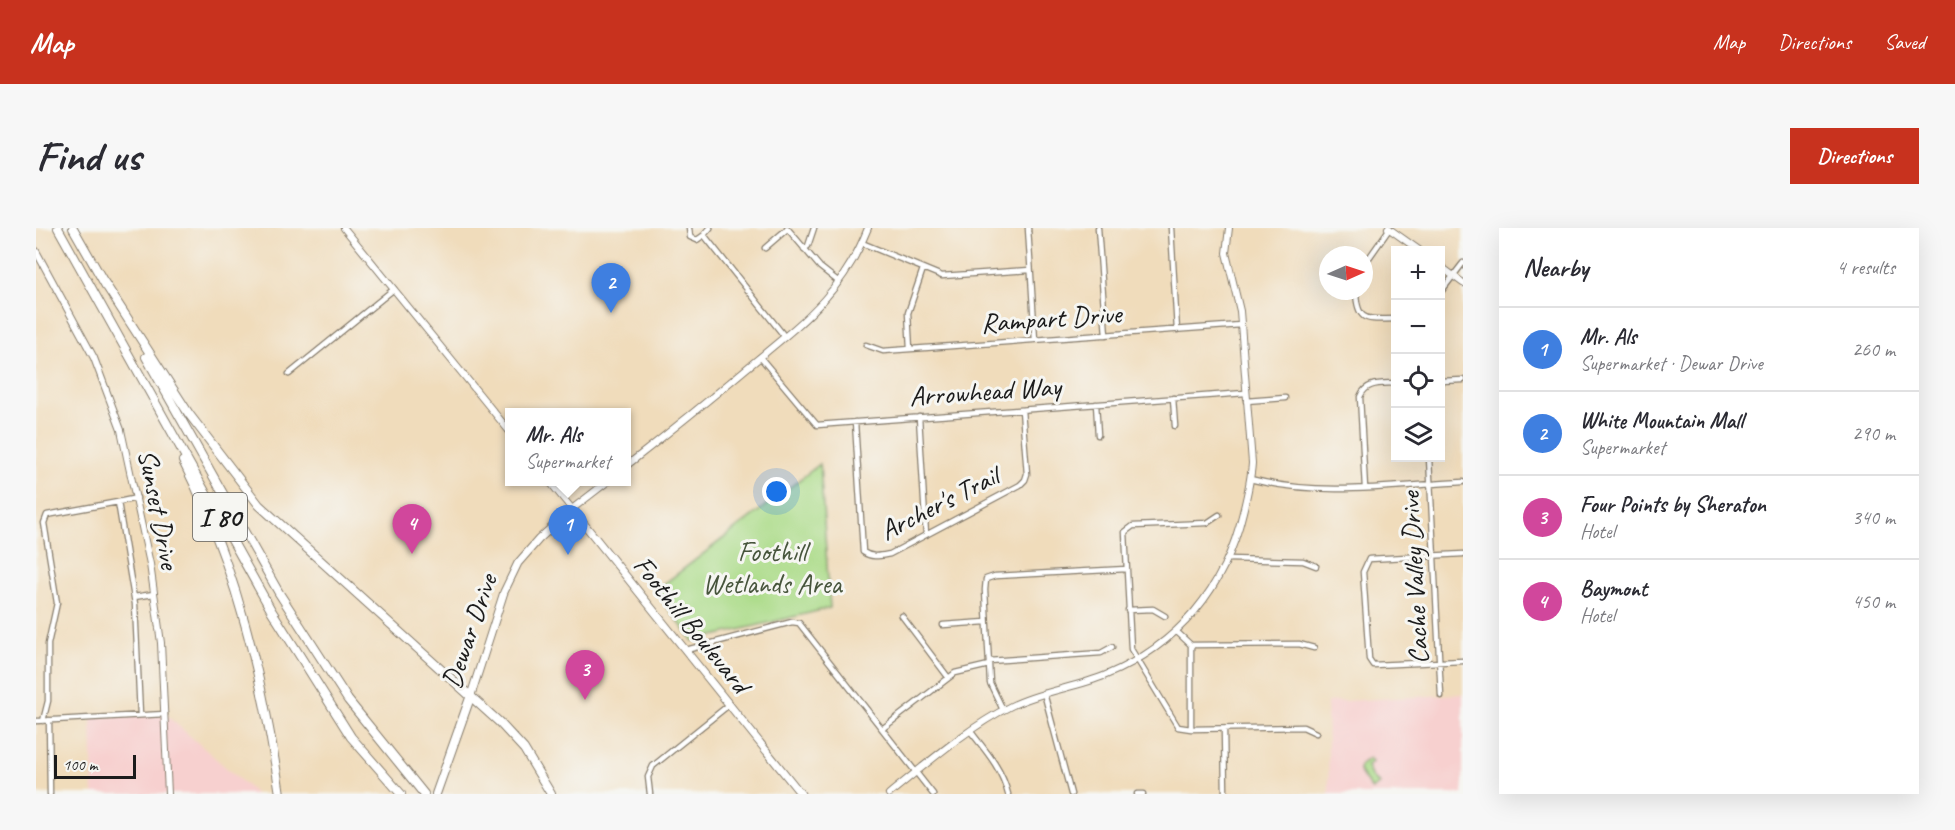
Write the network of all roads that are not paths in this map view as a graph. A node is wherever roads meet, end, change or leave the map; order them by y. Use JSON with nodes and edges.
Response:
{"nodes":[{"id":1,"x":57,"y":228,"type":"edge"},
{"id":2,"x":73,"y":228,"type":"edge"},
{"id":3,"x":344,"y":228,"type":"edge"},
{"id":4,"x":689,"y":228,"type":"edge"},
{"id":5,"x":710,"y":228,"type":"edge"},
{"id":6,"x":787,"y":228,"type":"edge"},
{"id":7,"x":814,"y":228,"type":"edge"},
{"id":8,"x":868,"y":228,"type":"edge"},
{"id":9,"x":1028,"y":228,"type":"edge"},
{"id":10,"x":1098,"y":228,"type":"edge"},
{"id":11,"x":1171,"y":228,"type":"edge"},
{"id":12,"x":1229,"y":228,"type":"edge"},
{"id":13,"x":1389,"y":228,"type":"edge"},
{"id":14,"x":704,"y":235,"type":"junction"},
{"id":15,"x":862,"y":243,"type":"junction"},
{"id":16,"x":1414,"y":246,"type":"edge"},
{"id":17,"x":765,"y":248,"type":"dead end"},
{"id":18,"x":804,"y":249,"type":"junction"},
{"id":19,"x":36,"y":251,"type":"edge"},
{"id":20,"x":1373,"y":252,"type":"edge"},
{"id":21,"x":1463,"y":263,"type":"edge"},
{"id":22,"x":923,"y":269,"type":"junction"},
{"id":23,"x":1030,"y":270,"type":"junction"},
{"id":24,"x":1445,"y":270,"type":"edge"},
{"id":25,"x":1454,"y":276,"type":"junction"},
{"id":26,"x":104,"y":282,"type":"junction"},
{"id":27,"x":839,"y":282,"type":"junction"},
{"id":28,"x":1463,"y":283,"type":"edge"},
{"id":29,"x":1445,"y":287,"type":"edge"},
{"id":30,"x":394,"y":289,"type":"junction"},
{"id":31,"x":1357,"y":300,"type":"edge"},
{"id":32,"x":1391,"y":319,"type":"edge"},
{"id":33,"x":1241,"y":325,"type":"junction"},
{"id":34,"x":1177,"y":330,"type":"junction"},
{"id":35,"x":1106,"y":335,"type":"junction"},
{"id":36,"x":118,"y":336,"type":"junction"},
{"id":37,"x":785,"y":337,"type":"junction"},
{"id":38,"x":1035,"y":340,"type":"junction"},
{"id":39,"x":866,"y":345,"type":"dead end"},
{"id":40,"x":910,"y":349,"type":"junction"},
{"id":41,"x":760,"y":357,"type":"junction"},
{"id":42,"x":289,"y":374,"type":"dead end"},
{"id":43,"x":1463,"y":380,"type":"edge"},
{"id":44,"x":1445,"y":381,"type":"edge"},
{"id":45,"x":1391,"y":384,"type":"edge"},
{"id":46,"x":1245,"y":393,"type":"junction"},
{"id":47,"x":1284,"y":398,"type":"dead end"},
{"id":48,"x":1173,"y":399,"type":"junction"},
{"id":49,"x":1246,"y":401,"type":"junction"},
{"id":50,"x":1096,"y":404,"type":"junction"},
{"id":51,"x":1022,"y":410,"type":"junction"},
{"id":52,"x":919,"y":417,"type":"junction"},
{"id":53,"x":855,"y":422,"type":"junction"},
{"id":54,"x":505,"y":426,"type":"edge"},
{"id":55,"x":1175,"y":426,"type":"dead end"},
{"id":56,"x":1098,"y":435,"type":"dead end"},
{"id":57,"x":1429,"y":462,"type":"edge"},
{"id":58,"x":631,"y":463,"type":"edge"},
{"id":59,"x":1250,"y":480,"type":"junction"},
{"id":60,"x":1463,"y":482,"type":"edge"},
{"id":61,"x":1430,"y":484,"type":"junction"},
{"id":62,"x":553,"y":486,"type":"edge"},
{"id":63,"x":602,"y":486,"type":"edge"},
{"id":64,"x":1365,"y":488,"type":"junction"},
{"id":65,"x":137,"y":498,"type":"junction"},
{"id":66,"x":118,"y":501,"type":"junction"},
{"id":67,"x":572,"y":509,"type":"junction"},
{"id":68,"x":1219,"y":515,"type":"dead end"},
{"id":69,"x":926,"y":535,"type":"junction"},
{"id":70,"x":1463,"y":554,"type":"edge"},
{"id":71,"x":1433,"y":555,"type":"junction"},
{"id":72,"x":1228,"y":559,"type":"junction"},
{"id":73,"x":1316,"y":566,"type":"dead end"},
{"id":74,"x":1126,"y":569,"type":"junction"},
{"id":75,"x":154,"y":594,"type":"junction"},
{"id":76,"x":134,"y":597,"type":"junction"},
{"id":77,"x":1128,"y":610,"type":"junction"},
{"id":78,"x":902,"y":616,"type":"dead end"},
{"id":79,"x":1164,"y":616,"type":"dead end"},
{"id":80,"x":986,"y":622,"type":"junction"},
{"id":81,"x":943,"y":625,"type":"dead end"},
{"id":82,"x":1176,"y":631,"type":"junction"},
{"id":83,"x":1191,"y":645,"type":"junction"},
{"id":84,"x":1112,"y":647,"type":"dead end"},
{"id":85,"x":1314,"y":648,"type":"dead end"},
{"id":86,"x":686,"y":650,"type":"junction"},
{"id":87,"x":1137,"y":660,"type":"junction"},
{"id":88,"x":1463,"y":661,"type":"edge"},
{"id":89,"x":1440,"y":662,"type":"junction"},
{"id":90,"x":989,"y":663,"type":"junction"},
{"id":91,"x":948,"y":677,"type":"junction"},
{"id":92,"x":1044,"y":693,"type":"junction"},
{"id":93,"x":471,"y":695,"type":"junction"},
{"id":94,"x":1441,"y":696,"type":"dead end"},
{"id":95,"x":730,"y":704,"type":"junction"},
{"id":96,"x":1003,"y":710,"type":"junction"},
{"id":97,"x":165,"y":714,"type":"junction"},
{"id":98,"x":140,"y":715,"type":"junction"},
{"id":99,"x":46,"y":720,"type":"junction"},
{"id":100,"x":36,"y":721,"type":"edge"},
{"id":101,"x":882,"y":729,"type":"junction"},
{"id":102,"x":1191,"y":729,"type":"junction"},
{"id":103,"x":1224,"y":729,"type":"junction"},
{"id":104,"x":971,"y":732,"type":"junction"},
{"id":105,"x":1316,"y":733,"type":"dead end"},
{"id":106,"x":916,"y":772,"type":"junction"},
{"id":107,"x":51,"y":794,"type":"edge"},
{"id":108,"x":168,"y":794,"type":"edge"},
{"id":109,"x":280,"y":794,"type":"edge"},
{"id":110,"x":401,"y":794,"type":"edge"},
{"id":111,"x":424,"y":794,"type":"edge"},
{"id":112,"x":436,"y":794,"type":"edge"},
{"id":113,"x":551,"y":794,"type":"edge"},
{"id":114,"x":650,"y":794,"type":"edge"},
{"id":115,"x":801,"y":794,"type":"edge"},
{"id":116,"x":889,"y":794,"type":"edge"},
{"id":117,"x":933,"y":794,"type":"edge"},
{"id":118,"x":1008,"y":794,"type":"edge"},
{"id":119,"x":1071,"y":794,"type":"edge"},
{"id":120,"x":1137,"y":794,"type":"edge"},
{"id":121,"x":1143,"y":794,"type":"edge"},
{"id":122,"x":1225,"y":794,"type":"edge"}],
"edges":[{"from":1,"to":36,"type":"highway","number":"I 80"},
{"from":2,"to":26,"type":"highway","number":"I 80"},
{"from":3,"to":30,"type":"street"},
{"from":4,"to":14,"type":"street"},
{"from":5,"to":14,"type":"street"},
{"from":6,"to":17,"type":"street"},
{"from":6,"to":18,"type":"street"},
{"from":7,"to":18,"type":"street"},
{"from":8,"to":15,"type":"street"},
{"from":9,"to":23,"type":"street"},
{"from":10,"to":35,"type":"street"},
{"from":11,"to":34,"type":"street"},
{"from":12,"to":33,"type":"street"},
{"from":13,"to":16,"type":"street"},
{"from":13,"to":20,"type":"street"},
{"from":14,"to":37,"type":"street"},
{"from":15,"to":22,"type":"street"},
{"from":15,"to":27,"type":"street"},
{"from":18,"to":27,"type":"street"},
{"from":19,"to":65,"type":"street","name":"Sunset Drive"},
{"from":21,"to":25,"type":"street"},
{"from":22,"to":23,"type":"street"},
{"from":22,"to":40,"type":"street"},
{"from":23,"to":38,"type":"street"},
{"from":24,"to":25,"type":"street"},
{"from":25,"to":28,"type":"street"},
{"from":25,"to":29,"type":"street"},
{"from":26,"to":93,"type":"highway"},
{"from":26,"to":111,"type":"highway","number":"I 80"},
{"from":27,"to":37,"type":"street"},
{"from":30,"to":42,"type":"street"},
{"from":30,"to":54,"type":"street"},
{"from":31,"to":32,"type":"street"},
{"from":33,"to":34,"type":"street","name":"Rampart Drive"},
{"from":33,"to":46,"type":"street"},
{"from":34,"to":35,"type":"street","name":"Rampart Drive"},
{"from":35,"to":38,"type":"street","name":"Rampart Drive"},
{"from":36,"to":109,"type":"highway"},
{"from":36,"to":110,"type":"highway","number":"I 80"},
{"from":37,"to":41,"type":"street"},
{"from":38,"to":40,"type":"street","name":"Rampart Drive"},
{"from":39,"to":40,"type":"street","name":"Rampart Drive"},
{"from":41,"to":53,"type":"street","name":"Arrowhead Way"},
{"from":41,"to":58,"type":"street"},
{"from":43,"to":44,"type":"street"},
{"from":45,"to":64,"type":"street"},
{"from":46,"to":48,"type":"street","name":"Arrowhead Way"},
{"from":46,"to":49,"type":"street"},
{"from":47,"to":49,"type":"street"},
{"from":48,"to":50,"type":"street","name":"Arrowhead Way"},
{"from":48,"to":55,"type":"street"},
{"from":49,"to":59,"type":"street"},
{"from":50,"to":51,"type":"street","name":"Arrowhead Way"},
{"from":50,"to":56,"type":"street"},
{"from":51,"to":52,"type":"street","name":"Arrowhead Way"},
{"from":51,"to":69,"type":"street","name":"Archer's Trail"},
{"from":52,"to":53,"type":"street","name":"Arrowhead Way"},
{"from":52,"to":69,"type":"street"},
{"from":53,"to":69,"type":"street","name":"Archer's Trail"},
{"from":57,"to":61,"type":"street","name":"Cache Valley Drive"},
{"from":59,"to":64,"type":"street"},
{"from":59,"to":72,"type":"street"},
{"from":60,"to":61,"type":"street"},
{"from":61,"to":64,"type":"street"},
{"from":61,"to":71,"type":"street","name":"Cache Valley Drive"},
{"from":62,"to":67,"type":"street","name":"Foothill Boulevard"},
{"from":63,"to":67,"type":"street","name":"Dewar Drive"},
{"from":65,"to":66,"type":"street"},
{"from":65,"to":75,"type":"street","name":"Sunset Drive"},
{"from":66,"to":76,"type":"street"},
{"from":66,"to":99,"type":"street"},
{"from":67,"to":86,"type":"main road","name":"Foothill Boulevard"},
{"from":67,"to":93,"type":"main road","name":"Dewar Drive"},
{"from":68,"to":74,"type":"street"},
{"from":70,"to":71,"type":"street"},
{"from":71,"to":89,"type":"street","name":"Cache Valley Drive"},
{"from":71,"to":89,"type":"street"},
{"from":72,"to":73,"type":"street"},
{"from":72,"to":82,"type":"street"},
{"from":74,"to":77,"type":"street"},
{"from":74,"to":80,"type":"street"},
{"from":75,"to":76,"type":"street"},
{"from":75,"to":97,"type":"street","name":"Sunset Drive"},
{"from":76,"to":98,"type":"street"},
{"from":77,"to":79,"type":"street"},
{"from":77,"to":87,"type":"street"},
{"from":78,"to":91,"type":"street"},
{"from":80,"to":81,"type":"street"},
{"from":80,"to":90,"type":"street"},
{"from":82,"to":83,"type":"street"},
{"from":82,"to":87,"type":"street"},
{"from":83,"to":85,"type":"street"},
{"from":83,"to":102,"type":"street"},
{"from":84,"to":90,"type":"street"},
{"from":86,"to":95,"type":"main road","name":"Foothill Boulevard"},
{"from":86,"to":101,"type":"street"},
{"from":87,"to":92,"type":"street"},
{"from":87,"to":102,"type":"street"},
{"from":88,"to":89,"type":"street"},
{"from":89,"to":94,"type":"street","name":"Cache Valley Drive"},
{"from":90,"to":91,"type":"street"},
{"from":90,"to":96,"type":"street"},
{"from":91,"to":101,"type":"street"},
{"from":92,"to":96,"type":"street"},
{"from":92,"to":119,"type":"street"},
{"from":93,"to":112,"type":"main road","name":"Dewar Drive"},
{"from":93,"to":113,"type":"highway"},
{"from":95,"to":114,"type":"street"},
{"from":95,"to":115,"type":"main road","name":"Foothill Boulevard"},
{"from":96,"to":104,"type":"street"},
{"from":97,"to":98,"type":"street"},
{"from":97,"to":108,"type":"street","name":"Sunset Drive"},
{"from":98,"to":99,"type":"street"},
{"from":99,"to":100,"type":"street"},
{"from":99,"to":107,"type":"street"},
{"from":101,"to":106,"type":"street"},
{"from":102,"to":103,"type":"street"},
{"from":103,"to":105,"type":"street"},
{"from":103,"to":122,"type":"street"},
{"from":104,"to":106,"type":"street"},
{"from":104,"to":118,"type":"street"},
{"from":106,"to":116,"type":"street"},
{"from":106,"to":117,"type":"street"},
{"from":120,"to":121,"type":"street"}]}
